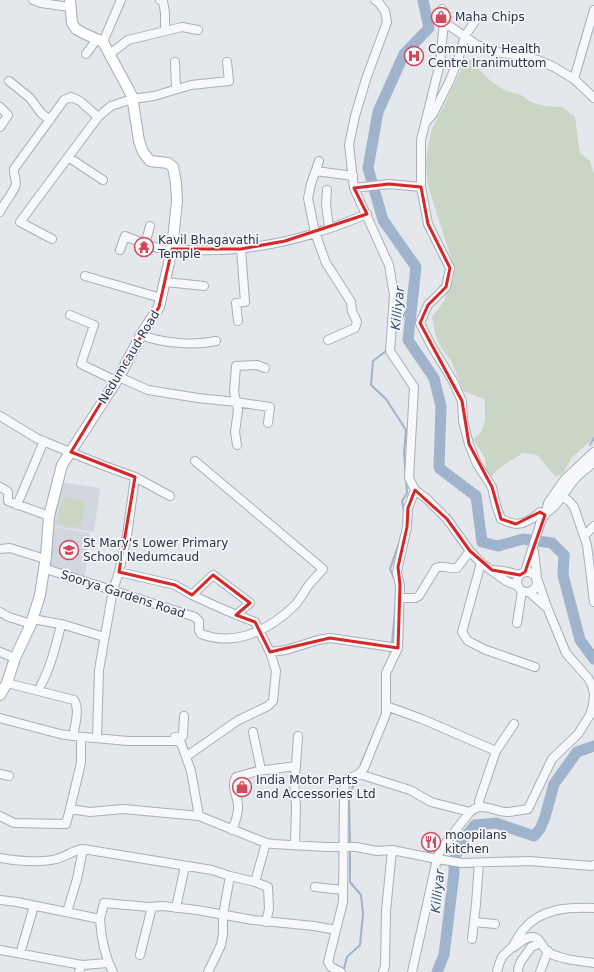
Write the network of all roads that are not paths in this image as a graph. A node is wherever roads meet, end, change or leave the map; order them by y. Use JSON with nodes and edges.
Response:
{"nodes":[{"id":1,"x":33,"y":0,"type":"edge"},
{"id":2,"x":121,"y":0,"type":"edge"},
{"id":3,"x":160,"y":0,"type":"edge"},
{"id":4,"x":375,"y":0,"type":"edge"},
{"id":5,"x":70,"y":3,"type":"edge"},
{"id":6,"x":442,"y":9,"type":"dead end"},
{"id":7,"x":594,"y":10,"type":"edge"},
{"id":8,"x":477,"y":18,"type":"dead end"},
{"id":9,"x":444,"y":22,"type":"junction"},
{"id":10,"x":198,"y":30,"type":"dead end"},
{"id":11,"x":165,"y":31,"type":"junction"},
{"id":12,"x":465,"y":36,"type":"junction"},
{"id":13,"x":100,"y":41,"type":"junction"},
{"id":14,"x":86,"y":54,"type":"dead end"},
{"id":15,"x":110,"y":54,"type":"junction"},
{"id":16,"x":175,"y":62,"type":"dead end"},
{"id":17,"x":227,"y":62,"type":"dead end"},
{"id":18,"x":574,"y":79,"type":"junction"},
{"id":19,"x":9,"y":81,"type":"dead end"},
{"id":20,"x":176,"y":89,"type":"junction"},
{"id":21,"x":594,"y":98,"type":"edge"},
{"id":22,"x":132,"y":99,"type":"junction"},
{"id":23,"x":0,"y":107,"type":"edge"},
{"id":24,"x":98,"y":117,"type":"junction"},
{"id":25,"x":50,"y":120,"type":"junction"},
{"id":26,"x":425,"y":124,"type":"junction"},
{"id":27,"x":0,"y":127,"type":"edge"},
{"id":28,"x":68,"y":157,"type":"junction"},
{"id":29,"x":319,"y":161,"type":"dead end"},
{"id":30,"x":316,"y":170,"type":"junction"},
{"id":31,"x":353,"y":176,"type":"junction"},
{"id":32,"x":103,"y":180,"type":"dead end"},
{"id":33,"x":421,"y":187,"type":"junction"},
{"id":34,"x":354,"y":188,"type":"junction"},
{"id":35,"x":327,"y":190,"type":"dead end"},
{"id":36,"x":0,"y":212,"type":"edge"},
{"id":37,"x":367,"y":214,"type":"junction"},
{"id":38,"x":150,"y":226,"type":"dead end"},
{"id":39,"x":329,"y":228,"type":"junction"},
{"id":40,"x":315,"y":233,"type":"junction"},
{"id":41,"x":52,"y":239,"type":"dead end"},
{"id":42,"x":144,"y":244,"type":"junction"},
{"id":43,"x":241,"y":249,"type":"junction"},
{"id":44,"x":120,"y":250,"type":"dead end"},
{"id":45,"x":171,"y":250,"type":"junction"},
{"id":46,"x":85,"y":276,"type":"dead end"},
{"id":47,"x":166,"y":282,"type":"junction"},
{"id":48,"x":204,"y":286,"type":"dead end"},
{"id":49,"x":161,"y":298,"type":"junction"},
{"id":50,"x":70,"y":315,"type":"dead end"},
{"id":51,"x":238,"y":321,"type":"dead end"},
{"id":52,"x":141,"y":335,"type":"junction"},
{"id":53,"x":328,"y":340,"type":"dead end"},
{"id":54,"x":216,"y":341,"type":"dead end"},
{"id":55,"x":264,"y":368,"type":"dead end"},
{"id":56,"x":117,"y":379,"type":"junction"},
{"id":57,"x":236,"y":402,"type":"junction"},
{"id":58,"x":0,"y":416,"type":"edge"},
{"id":59,"x":268,"y":423,"type":"dead end"},
{"id":60,"x":44,"y":441,"type":"junction"},
{"id":61,"x":237,"y":445,"type":"dead end"},
{"id":62,"x":71,"y":452,"type":"junction"},
{"id":63,"x":594,"y":452,"type":"edge"},
{"id":64,"x":195,"y":460,"type":"dead end"},
{"id":65,"x":594,"y":462,"type":"edge"},
{"id":66,"x":135,"y":477,"type":"junction"},
{"id":67,"x":0,"y":487,"type":"edge"},
{"id":68,"x":415,"y":490,"type":"junction"},
{"id":69,"x":170,"y":496,"type":"dead end"},
{"id":70,"x":562,"y":496,"type":"junction"},
{"id":71,"x":18,"y":505,"type":"junction"},
{"id":72,"x":49,"y":516,"type":"junction"},
{"id":73,"x":544,"y":516,"type":"junction"},
{"id":74,"x":594,"y":526,"type":"edge"},
{"id":75,"x":584,"y":536,"type":"junction"},
{"id":76,"x":534,"y":546,"type":"junction"},
{"id":77,"x":0,"y":549,"type":"edge"},
{"id":78,"x":470,"y":551,"type":"junction"},
{"id":79,"x":481,"y":562,"type":"junction"},
{"id":80,"x":44,"y":563,"type":"junction"},
{"id":81,"x":492,"y":570,"type":"junction"},
{"id":82,"x":119,"y":572,"type":"junction"},
{"id":83,"x":523,"y":573,"type":"junction"},
{"id":84,"x":537,"y":580,"type":"junction"},
{"id":85,"x":113,"y":590,"type":"junction"},
{"id":86,"x":523,"y":590,"type":"junction"},
{"id":87,"x":192,"y":595,"type":"junction"},
{"id":88,"x":400,"y":598,"type":"junction"},
{"id":89,"x":594,"y":602,"type":"edge"},
{"id":90,"x":546,"y":608,"type":"junction"},
{"id":91,"x":0,"y":612,"type":"edge"},
{"id":92,"x":236,"y":615,"type":"junction"},
{"id":93,"x":32,"y":622,"type":"junction"},
{"id":94,"x":517,"y":624,"type":"dead end"},
{"id":95,"x":61,"y":625,"type":"junction"},
{"id":96,"x":260,"y":630,"type":"junction"},
{"id":97,"x":104,"y":637,"type":"junction"},
{"id":98,"x":398,"y":648,"type":"junction"},
{"id":99,"x":0,"y":652,"type":"edge"},
{"id":100,"x":270,"y":652,"type":"junction"},
{"id":101,"x":15,"y":658,"type":"junction"},
{"id":102,"x":535,"y":667,"type":"dead end"},
{"id":103,"x":7,"y":683,"type":"junction"},
{"id":104,"x":41,"y":685,"type":"dead end"},
{"id":105,"x":0,"y":695,"type":"edge"},
{"id":106,"x":386,"y":706,"type":"junction"},
{"id":107,"x":184,"y":716,"type":"dead end"},
{"id":108,"x":0,"y":718,"type":"edge"},
{"id":109,"x":514,"y":724,"type":"dead end"},
{"id":110,"x":254,"y":732,"type":"dead end"},
{"id":111,"x":77,"y":736,"type":"junction"},
{"id":112,"x":298,"y":736,"type":"dead end"},
{"id":113,"x":97,"y":738,"type":"junction"},
{"id":114,"x":176,"y":741,"type":"junction"},
{"id":115,"x":496,"y":751,"type":"junction"},
{"id":116,"x":186,"y":756,"type":"junction"},
{"id":117,"x":296,"y":766,"type":"junction"},
{"id":118,"x":261,"y":770,"type":"junction"},
{"id":119,"x":0,"y":774,"type":"edge"},
{"id":120,"x":359,"y":774,"type":"junction"},
{"id":121,"x":9,"y":776,"type":"dead end"},
{"id":122,"x":480,"y":806,"type":"junction"},
{"id":123,"x":70,"y":809,"type":"junction"},
{"id":124,"x":470,"y":812,"type":"junction"},
{"id":125,"x":0,"y":816,"type":"edge"},
{"id":126,"x":199,"y":816,"type":"junction"},
{"id":127,"x":232,"y":830,"type":"junction"},
{"id":128,"x":266,"y":843,"type":"junction"},
{"id":129,"x":294,"y":845,"type":"junction"},
{"id":130,"x":342,"y":847,"type":"junction"},
{"id":131,"x":83,"y":850,"type":"junction"},
{"id":132,"x":392,"y":850,"type":"junction"},
{"id":133,"x":0,"y":858,"type":"edge"},
{"id":134,"x":437,"y":859,"type":"junction"},
{"id":135,"x":479,"y":863,"type":"junction"},
{"id":136,"x":594,"y":865,"type":"edge"},
{"id":137,"x":185,"y":866,"type":"junction"},
{"id":138,"x":230,"y":876,"type":"junction"},
{"id":139,"x":255,"y":882,"type":"junction"},
{"id":140,"x":315,"y":887,"type":"dead end"},
{"id":141,"x":343,"y":890,"type":"junction"},
{"id":142,"x":0,"y":900,"type":"edge"},
{"id":143,"x":34,"y":906,"type":"junction"},
{"id":144,"x":152,"y":907,"type":"junction"},
{"id":145,"x":176,"y":908,"type":"junction"},
{"id":146,"x":594,"y":908,"type":"edge"},
{"id":147,"x":67,"y":912,"type":"junction"},
{"id":148,"x":223,"y":915,"type":"junction"},
{"id":149,"x":100,"y":919,"type":"junction"},
{"id":150,"x":266,"y":922,"type":"junction"},
{"id":151,"x":474,"y":922,"type":"junction"},
{"id":152,"x":494,"y":924,"type":"dead end"},
{"id":153,"x":336,"y":930,"type":"junction"},
{"id":154,"x":472,"y":939,"type":"dead end"},
{"id":155,"x":541,"y":943,"type":"junction"},
{"id":156,"x":22,"y":947,"type":"dead end"},
{"id":157,"x":512,"y":948,"type":"junction"},
{"id":158,"x":0,"y":950,"type":"edge"},
{"id":159,"x":548,"y":951,"type":"junction"},
{"id":160,"x":140,"y":955,"type":"dead end"},
{"id":161,"x":108,"y":963,"type":"junction"},
{"id":162,"x":594,"y":963,"type":"edge"},
{"id":163,"x":80,"y":968,"type":"edge"},
{"id":164,"x":113,"y":972,"type":"edge"},
{"id":165,"x":208,"y":972,"type":"edge"},
{"id":166,"x":341,"y":972,"type":"edge"},
{"id":167,"x":383,"y":972,"type":"edge"},
{"id":168,"x":412,"y":972,"type":"edge"},
{"id":169,"x":497,"y":972,"type":"edge"},
{"id":170,"x":518,"y":972,"type":"edge"},
{"id":171,"x":540,"y":972,"type":"edge"}],
"edges":[{"from":1,"to":5,"type":"street"},
{"from":2,"to":13,"type":"street"},
{"from":3,"to":11,"type":"street"},
{"from":4,"to":31,"type":"street"},
{"from":5,"to":13,"type":"main road"},
{"from":6,"to":9,"type":"street"},
{"from":7,"to":18,"type":"street"},
{"from":8,"to":12,"type":"street"},
{"from":9,"to":12,"type":"street"},
{"from":9,"to":26,"type":"street"},
{"from":10,"to":11,"type":"street"},
{"from":11,"to":15,"type":"street"},
{"from":12,"to":18,"type":"street"},
{"from":12,"to":26,"type":"street"},
{"from":13,"to":14,"type":"street"},
{"from":13,"to":15,"type":"main road","name":"Nedumcaud Road"},
{"from":15,"to":22,"type":"main road","name":"Nedumcaud Road"},
{"from":16,"to":20,"type":"street"},
{"from":17,"to":20,"type":"street"},
{"from":18,"to":21,"type":"street"},
{"from":19,"to":25,"type":"street"},
{"from":20,"to":22,"type":"street"},
{"from":22,"to":24,"type":"street"},
{"from":22,"to":45,"type":"main road","name":"Nedumcaud Road"},
{"from":23,"to":27,"type":"street"},
{"from":24,"to":25,"type":"street"},
{"from":24,"to":28,"type":"street"},
{"from":25,"to":36,"type":"street"},
{"from":26,"to":33,"type":"street"},
{"from":28,"to":32,"type":"street"},
{"from":28,"to":41,"type":"street"},
{"from":29,"to":30,"type":"street"},
{"from":30,"to":31,"type":"street"},
{"from":30,"to":40,"type":"street"},
{"from":31,"to":34,"type":"street"},
{"from":33,"to":34,"type":"street"},
{"from":33,"to":73,"type":"street"},
{"from":34,"to":37,"type":"street"},
{"from":35,"to":39,"type":"street"},
{"from":37,"to":39,"type":"street"},
{"from":37,"to":68,"type":"street"},
{"from":38,"to":42,"type":"street"},
{"from":39,"to":40,"type":"street"},
{"from":40,"to":43,"type":"street"},
{"from":40,"to":53,"type":"street"},
{"from":42,"to":44,"type":"street"},
{"from":42,"to":45,"type":"street"},
{"from":43,"to":45,"type":"street"},
{"from":43,"to":51,"type":"street"},
{"from":45,"to":47,"type":"main road","name":"Nedumcaud Road"},
{"from":46,"to":49,"type":"street"},
{"from":47,"to":48,"type":"street"},
{"from":47,"to":49,"type":"main road","name":"Nedumcaud Road"},
{"from":49,"to":52,"type":"main road","name":"Nedumcaud Road"},
{"from":50,"to":56,"type":"street"},
{"from":52,"to":54,"type":"street"},
{"from":52,"to":56,"type":"main road","name":"Nedumcaud Road"},
{"from":55,"to":57,"type":"street"},
{"from":56,"to":57,"type":"street"},
{"from":56,"to":62,"type":"main road","name":"Nedumcaud Road"},
{"from":57,"to":59,"type":"street"},
{"from":57,"to":61,"type":"street"},
{"from":58,"to":60,"type":"street"},
{"from":60,"to":62,"type":"street"},
{"from":60,"to":71,"type":"street"},
{"from":62,"to":66,"type":"street"},
{"from":62,"to":72,"type":"main road","name":"Nedumcaud Road"},
{"from":63,"to":73,"type":"street"},
{"from":64,"to":96,"type":"street"},
{"from":65,"to":70,"type":"street"},
{"from":66,"to":69,"type":"street"},
{"from":66,"to":82,"type":"street"},
{"from":67,"to":71,"type":"street"},
{"from":68,"to":78,"type":"street"},
{"from":68,"to":88,"type":"street"},
{"from":70,"to":73,"type":"street"},
{"from":70,"to":75,"type":"street"},
{"from":71,"to":72,"type":"street"},
{"from":72,"to":80,"type":"main road","name":"Nedumcaud Road"},
{"from":73,"to":76,"type":"street"},
{"from":74,"to":75,"type":"street"},
{"from":75,"to":89,"type":"street"},
{"from":76,"to":83,"type":"street"},
{"from":76,"to":84,"type":"street"},
{"from":77,"to":80,"type":"street","name":"Soorya Gardens Road"},
{"from":78,"to":79,"type":"street"},
{"from":78,"to":88,"type":"street"},
{"from":79,"to":81,"type":"street"},
{"from":79,"to":102,"type":"street"},
{"from":80,"to":85,"type":"street","name":"Soorya Gardens Road"},
{"from":80,"to":93,"type":"main road","name":"Nedumcaud Road"},
{"from":81,"to":83,"type":"street"},
{"from":81,"to":86,"type":"street"},
{"from":82,"to":85,"type":"street"},
{"from":82,"to":87,"type":"street"},
{"from":83,"to":84,"type":"street"},
{"from":83,"to":86,"type":"street"},
{"from":84,"to":86,"type":"street"},
{"from":84,"to":90,"type":"street"},
{"from":85,"to":96,"type":"street","name":"Soorya Gardens Road"},
{"from":85,"to":97,"type":"street"},
{"from":86,"to":90,"type":"street"},
{"from":86,"to":94,"type":"street"},
{"from":87,"to":92,"type":"street"},
{"from":87,"to":92,"type":"street"},
{"from":88,"to":98,"type":"street"},
{"from":90,"to":122,"type":"street"},
{"from":91,"to":93,"type":"street"},
{"from":92,"to":96,"type":"street"},
{"from":93,"to":95,"type":"street"},
{"from":93,"to":101,"type":"main road","name":"Nedumcaud Road"},
{"from":95,"to":97,"type":"street"},
{"from":95,"to":104,"type":"street"},
{"from":96,"to":100,"type":"street"},
{"from":97,"to":113,"type":"street"},
{"from":98,"to":100,"type":"street"},
{"from":98,"to":106,"type":"street"},
{"from":99,"to":101,"type":"street"},
{"from":100,"to":116,"type":"street"},
{"from":101,"to":103,"type":"main road","name":"Nedumcaud Road"},
{"from":103,"to":105,"type":"main road","name":"Nedumcaud Road"},
{"from":103,"to":111,"type":"street"},
{"from":106,"to":115,"type":"street"},
{"from":106,"to":120,"type":"street"},
{"from":107,"to":114,"type":"street"},
{"from":108,"to":111,"type":"street"},
{"from":109,"to":115,"type":"street"},
{"from":110,"to":118,"type":"street"},
{"from":111,"to":113,"type":"street"},
{"from":111,"to":123,"type":"street"},
{"from":112,"to":117,"type":"street"},
{"from":113,"to":114,"type":"street"},
{"from":114,"to":116,"type":"street"},
{"from":115,"to":122,"type":"street"},
{"from":116,"to":126,"type":"street"},
{"from":117,"to":118,"type":"street"},
{"from":117,"to":129,"type":"street"},
{"from":118,"to":127,"type":"street"},
{"from":119,"to":121,"type":"street"},
{"from":120,"to":124,"type":"street"},
{"from":120,"to":130,"type":"street"},
{"from":122,"to":124,"type":"street"},
{"from":123,"to":125,"type":"street"},
{"from":123,"to":126,"type":"street"},
{"from":124,"to":134,"type":"street"},
{"from":126,"to":127,"type":"street"},
{"from":127,"to":128,"type":"street"},
{"from":128,"to":129,"type":"street"},
{"from":128,"to":139,"type":"street"},
{"from":129,"to":130,"type":"street"},
{"from":130,"to":132,"type":"street"},
{"from":130,"to":141,"type":"street"},
{"from":131,"to":133,"type":"street"},
{"from":131,"to":137,"type":"street"},
{"from":131,"to":147,"type":"street"},
{"from":132,"to":134,"type":"street"},
{"from":132,"to":167,"type":"street"},
{"from":134,"to":135,"type":"street"},
{"from":134,"to":168,"type":"street"},
{"from":135,"to":136,"type":"street"},
{"from":135,"to":151,"type":"street"},
{"from":137,"to":138,"type":"street"},
{"from":137,"to":145,"type":"street"},
{"from":138,"to":139,"type":"street"},
{"from":138,"to":148,"type":"street"},
{"from":139,"to":150,"type":"street"},
{"from":140,"to":141,"type":"street"},
{"from":141,"to":153,"type":"street"},
{"from":142,"to":143,"type":"street"},
{"from":143,"to":147,"type":"street"},
{"from":143,"to":156,"type":"street"},
{"from":144,"to":145,"type":"street"},
{"from":144,"to":149,"type":"street"},
{"from":144,"to":160,"type":"street"},
{"from":145,"to":148,"type":"street"},
{"from":146,"to":157,"type":"street"},
{"from":147,"to":149,"type":"street"},
{"from":148,"to":150,"type":"street"},
{"from":148,"to":165,"type":"street"},
{"from":149,"to":161,"type":"street"},
{"from":150,"to":153,"type":"street"},
{"from":151,"to":152,"type":"street"},
{"from":151,"to":154,"type":"street"},
{"from":153,"to":166,"type":"street"},
{"from":155,"to":157,"type":"street"},
{"from":155,"to":159,"type":"street"},
{"from":155,"to":170,"type":"street"},
{"from":157,"to":169,"type":"street"},
{"from":158,"to":163,"type":"street"},
{"from":159,"to":162,"type":"street"},
{"from":159,"to":171,"type":"street"},
{"from":161,"to":163,"type":"street"},
{"from":161,"to":164,"type":"street"}]}
